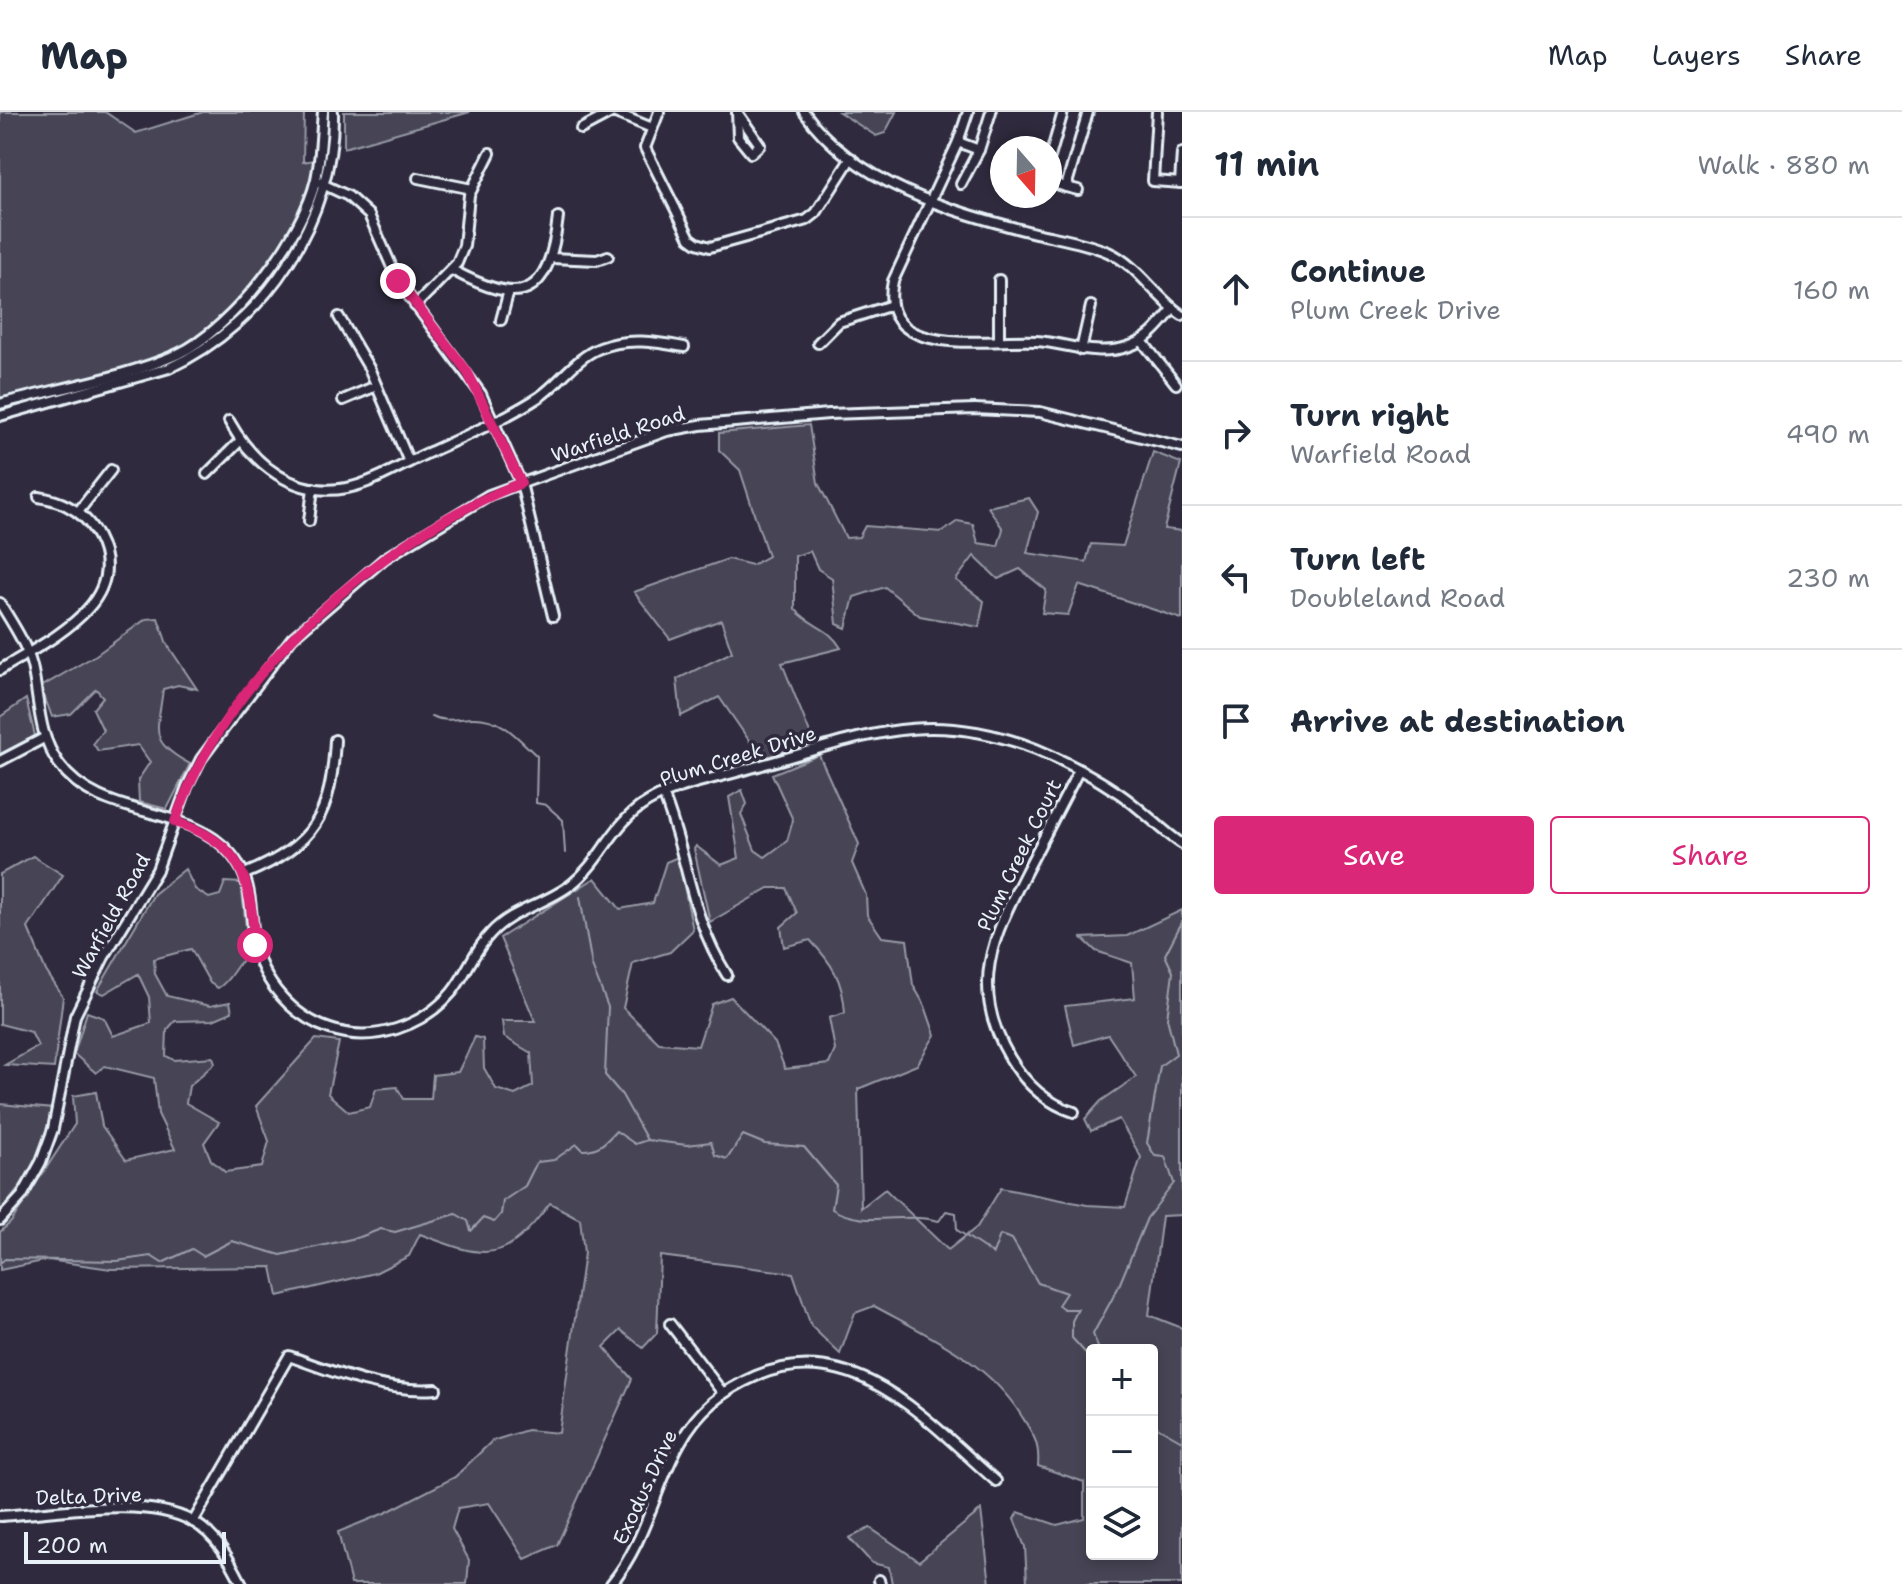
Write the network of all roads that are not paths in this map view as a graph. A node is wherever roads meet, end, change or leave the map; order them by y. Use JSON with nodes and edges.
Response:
{"nodes":[{"id":1,"x":323,"y":112,"type":"edge"},
{"id":2,"x":333,"y":112,"type":"edge"},
{"id":3,"x":659,"y":112,"type":"edge"},
{"id":4,"x":804,"y":112,"type":"edge"},
{"id":5,"x":968,"y":112,"type":"edge"},
{"id":6,"x":991,"y":112,"type":"edge"},
{"id":7,"x":1063,"y":112,"type":"edge"},
{"id":8,"x":1088,"y":112,"type":"edge"},
{"id":9,"x":1157,"y":112,"type":"edge"},
{"id":10,"x":652,"y":128,"type":"junction"},
{"id":11,"x":581,"y":129,"type":"dead end"},
{"id":12,"x":1056,"y":136,"type":"edge"},
{"id":13,"x":958,"y":142,"type":"junction"},
{"id":14,"x":979,"y":150,"type":"junction"},
{"id":15,"x":490,"y":153,"type":"dead end"},
{"id":16,"x":1182,"y":153,"type":"edge"},
{"id":17,"x":851,"y":158,"type":"junction"},
{"id":18,"x":418,"y":178,"type":"dead end"},
{"id":19,"x":321,"y":182,"type":"junction"},
{"id":20,"x":1181,"y":183,"type":"edge"},
{"id":21,"x":961,"y":184,"type":"dead end"},
{"id":22,"x":1062,"y":186,"type":"edge"},
{"id":23,"x":1066,"y":187,"type":"junction"},
{"id":24,"x":472,"y":189,"type":"junction"},
{"id":25,"x":1078,"y":190,"type":"dead end"},
{"id":26,"x":928,"y":202,"type":"junction"},
{"id":27,"x":558,"y":217,"type":"dead end"},
{"id":28,"x":608,"y":256,"type":"dead end"},
{"id":29,"x":551,"y":258,"type":"junction"},
{"id":30,"x":452,"y":270,"type":"junction"},
{"id":31,"x":999,"y":280,"type":"dead end"},
{"id":32,"x":508,"y":294,"type":"junction"},
{"id":33,"x":892,"y":305,"type":"junction"},
{"id":34,"x":415,"y":306,"type":"junction"},
{"id":35,"x":1091,"y":306,"type":"dead end"},
{"id":36,"x":1173,"y":309,"type":"junction"},
{"id":37,"x":1182,"y":315,"type":"edge"},
{"id":38,"x":339,"y":317,"type":"dead end"},
{"id":39,"x":501,"y":320,"type":"dead end"},
{"id":40,"x":999,"y":340,"type":"junction"},
{"id":41,"x":1142,"y":341,"type":"junction"},
{"id":42,"x":818,"y":343,"type":"dead end"},
{"id":43,"x":684,"y":347,"type":"dead end"},
{"id":44,"x":1081,"y":350,"type":"junction"},
{"id":45,"x":1176,"y":384,"type":"dead end"},
{"id":46,"x":376,"y":386,"type":"junction"},
{"id":47,"x":343,"y":400,"type":"dead end"},
{"id":48,"x":0,"y":404,"type":"edge"},
{"id":49,"x":0,"y":416,"type":"edge"},
{"id":50,"x":229,"y":421,"type":"dead end"},
{"id":51,"x":494,"y":421,"type":"junction"},
{"id":52,"x":240,"y":441,"type":"junction"},
{"id":53,"x":1182,"y":447,"type":"edge"},
{"id":54,"x":409,"y":462,"type":"junction"},
{"id":55,"x":111,"y":470,"type":"dead end"},
{"id":56,"x":207,"y":474,"type":"dead end"},
{"id":57,"x":521,"y":483,"type":"junction"},
{"id":58,"x":313,"y":488,"type":"junction"},
{"id":59,"x":39,"y":497,"type":"dead end"},
{"id":60,"x":78,"y":512,"type":"junction"},
{"id":61,"x":309,"y":521,"type":"dead end"},
{"id":62,"x":0,"y":603,"type":"edge"},
{"id":63,"x":553,"y":616,"type":"dead end"},
{"id":64,"x":27,"y":653,"type":"junction"},
{"id":65,"x":0,"y":670,"type":"edge"},
{"id":66,"x":44,"y":738,"type":"junction"},
{"id":67,"x":335,"y":740,"type":"dead end"},
{"id":68,"x":0,"y":761,"type":"edge"},
{"id":69,"x":1079,"y":770,"type":"junction"},
{"id":70,"x":663,"y":794,"type":"junction"},
{"id":71,"x":175,"y":822,"type":"junction"},
{"id":72,"x":1182,"y":844,"type":"edge"},
{"id":73,"x":245,"y":874,"type":"junction"},
{"id":74,"x":727,"y":975,"type":"dead end"},
{"id":75,"x":1074,"y":1112,"type":"dead end"},
{"id":76,"x":0,"y":1220,"type":"edge"},
{"id":77,"x":670,"y":1324,"type":"dead end"},
{"id":78,"x":436,"y":1389,"type":"dead end"},
{"id":79,"x":722,"y":1392,"type":"junction"},
{"id":80,"x":996,"y":1481,"type":"dead end"},
{"id":81,"x":0,"y":1516,"type":"edge"},
{"id":82,"x":193,"y":1522,"type":"junction"},
{"id":83,"x":242,"y":1584,"type":"edge"},
{"id":84,"x":611,"y":1584,"type":"edge"}],
"edges":[{"from":1,"to":19,"type":"street"},
{"from":2,"to":19,"type":"street"},
{"from":3,"to":10,"type":"street"},
{"from":4,"to":17,"type":"street"},
{"from":5,"to":13,"type":"street"},
{"from":6,"to":14,"type":"street"},
{"from":7,"to":12,"type":"street"},
{"from":8,"to":23,"type":"street"},
{"from":9,"to":20,"type":"street"},
{"from":10,"to":11,"type":"street"},
{"from":10,"to":17,"type":"street"},
{"from":13,"to":14,"type":"street"},
{"from":13,"to":26,"type":"street"},
{"from":14,"to":21,"type":"street"},
{"from":15,"to":24,"type":"street"},
{"from":16,"to":20,"type":"street"},
{"from":17,"to":26,"type":"street"},
{"from":18,"to":24,"type":"street"},
{"from":19,"to":34,"type":"street"},
{"from":19,"to":48,"type":"street"},
{"from":19,"to":49,"type":"street"},
{"from":22,"to":23,"type":"street"},
{"from":23,"to":25,"type":"street"},
{"from":24,"to":30,"type":"street"},
{"from":26,"to":33,"type":"street"},
{"from":26,"to":36,"type":"street"},
{"from":27,"to":29,"type":"street"},
{"from":28,"to":29,"type":"street"},
{"from":29,"to":32,"type":"street"},
{"from":30,"to":32,"type":"street"},
{"from":30,"to":34,"type":"street"},
{"from":31,"to":40,"type":"street"},
{"from":32,"to":39,"type":"street"},
{"from":33,"to":40,"type":"street"},
{"from":33,"to":42,"type":"street"},
{"from":34,"to":51,"type":"street"},
{"from":35,"to":44,"type":"street"},
{"from":36,"to":37,"type":"street"},
{"from":36,"to":41,"type":"street"},
{"from":38,"to":46,"type":"street"},
{"from":40,"to":44,"type":"street"},
{"from":41,"to":44,"type":"street"},
{"from":41,"to":45,"type":"street"},
{"from":43,"to":51,"type":"street"},
{"from":46,"to":47,"type":"street"},
{"from":46,"to":54,"type":"street"},
{"from":50,"to":52,"type":"street"},
{"from":51,"to":54,"type":"street"},
{"from":51,"to":57,"type":"street"},
{"from":52,"to":56,"type":"street"},
{"from":52,"to":58,"type":"street"},
{"from":53,"to":57,"type":"street","name":"Warfield Road"},
{"from":54,"to":58,"type":"street"},
{"from":55,"to":60,"type":"street"},
{"from":57,"to":63,"type":"street"},
{"from":57,"to":71,"type":"street","name":"Warfield Road"},
{"from":58,"to":61,"type":"street"},
{"from":59,"to":60,"type":"street"},
{"from":60,"to":64,"type":"street"},
{"from":62,"to":64,"type":"street","name":"Plum Creek Drive"},
{"from":64,"to":65,"type":"street"},
{"from":64,"to":66,"type":"street","name":"Plum Creek Drive"},
{"from":66,"to":68,"type":"street"},
{"from":66,"to":71,"type":"street","name":"Plum Creek Drive"},
{"from":67,"to":73,"type":"street"},
{"from":69,"to":70,"type":"street","name":"Plum Creek Drive"},
{"from":69,"to":72,"type":"street","name":"Plum Creek Drive"},
{"from":69,"to":75,"type":"street","name":"Plum Creek Court"},
{"from":70,"to":73,"type":"street","name":"Plum Creek Drive"},
{"from":70,"to":74,"type":"street"},
{"from":71,"to":73,"type":"street","name":"Plum Creek Drive"},
{"from":71,"to":76,"type":"street","name":"Warfield Road"},
{"from":77,"to":79,"type":"street"},
{"from":78,"to":82,"type":"street"},
{"from":79,"to":80,"type":"street","name":"Exodus Drive"},
{"from":79,"to":84,"type":"street","name":"Exodus Drive"},
{"from":81,"to":82,"type":"street","name":"Delta Drive"},
{"from":82,"to":83,"type":"street","name":"Delta Drive"}]}
